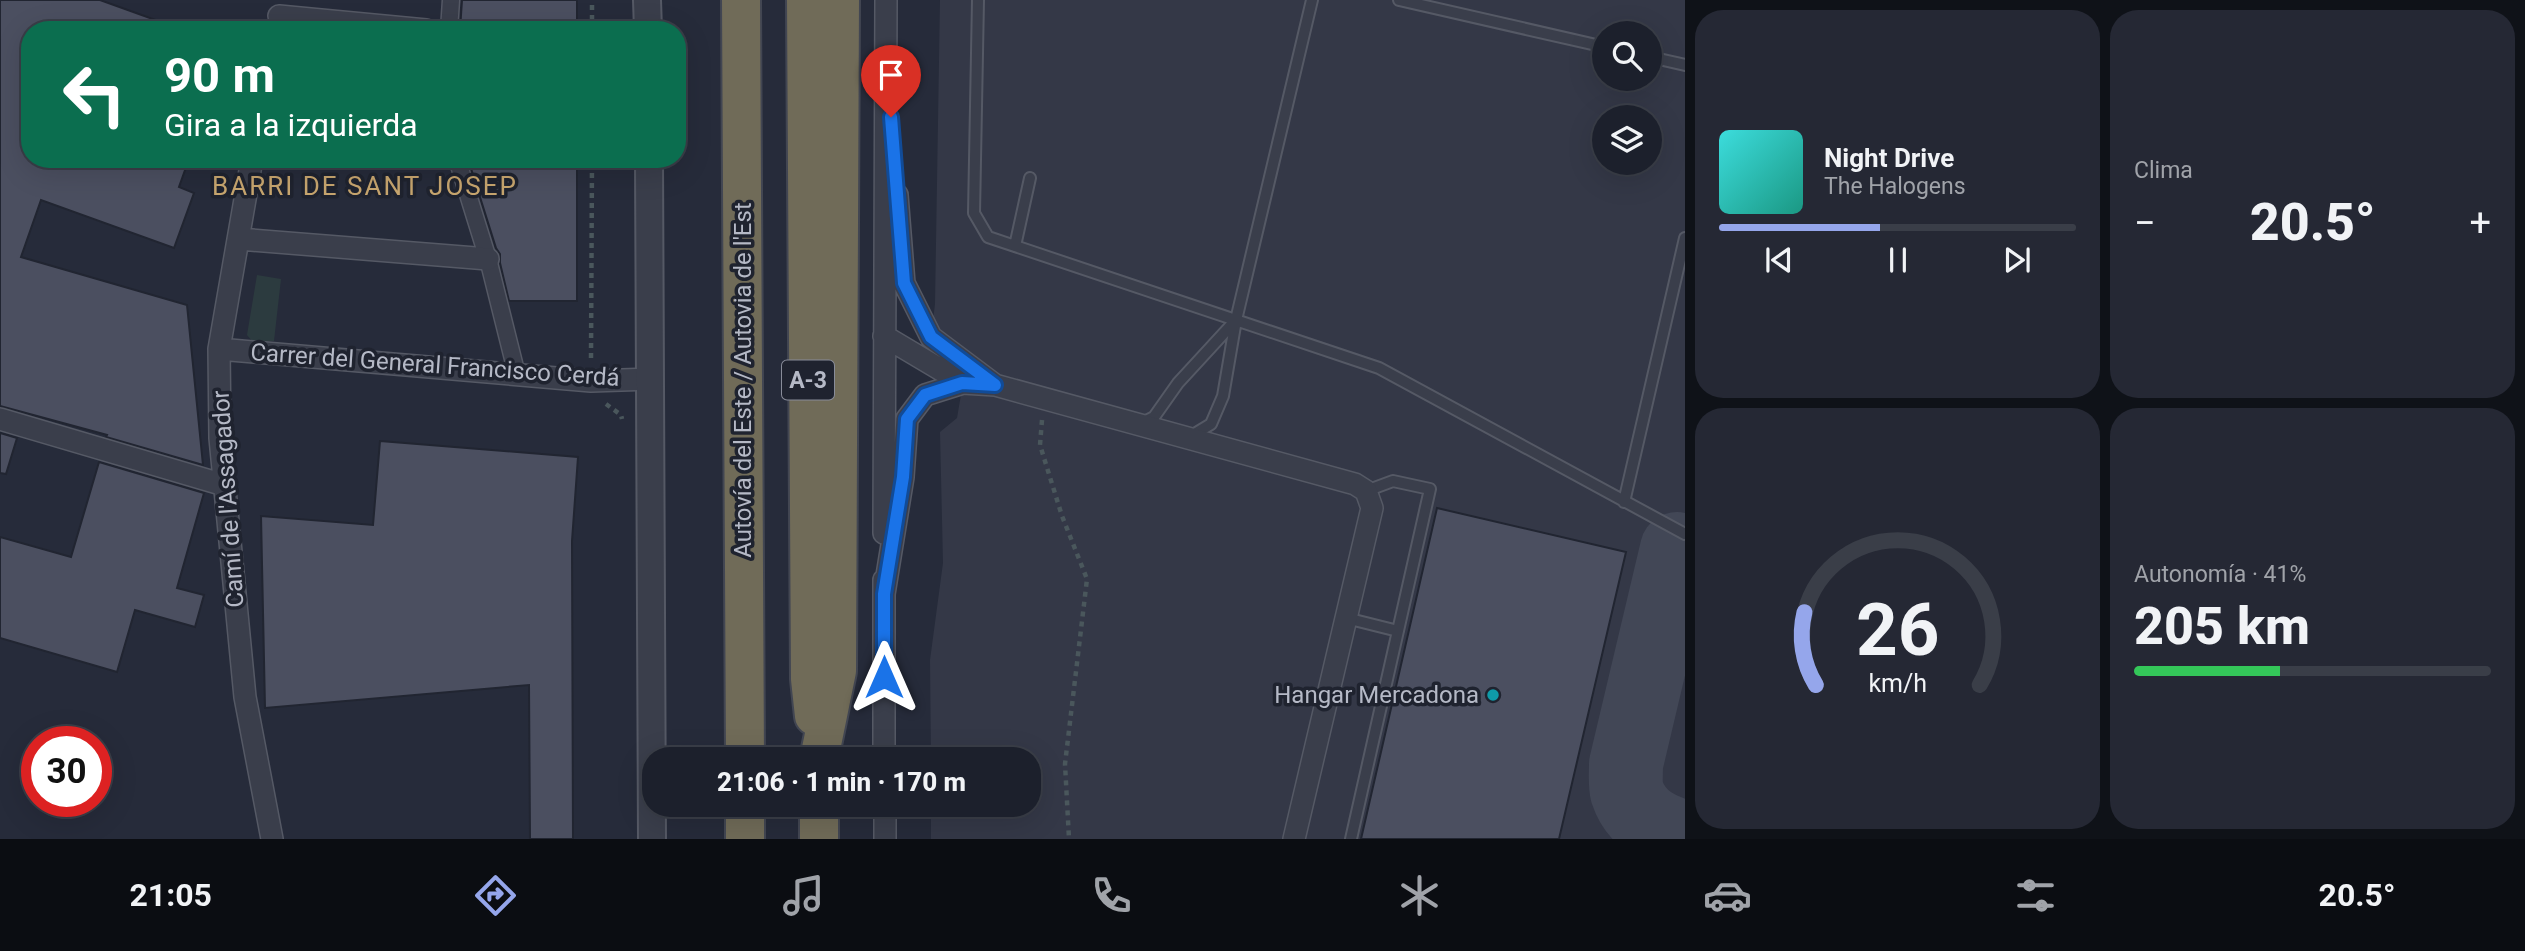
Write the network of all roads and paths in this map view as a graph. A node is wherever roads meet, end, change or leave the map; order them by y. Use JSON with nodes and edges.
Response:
{"nodes":[{"id":1,"x":451,"y":0,"type":"edge"},
{"id":2,"x":592,"y":0,"type":"edge"},
{"id":3,"x":647,"y":0,"type":"edge"},
{"id":4,"x":741,"y":0,"type":"edge"},
{"id":5,"x":806,"y":0,"type":"edge"},
{"id":6,"x":840,"y":0,"type":"edge"},
{"id":7,"x":886,"y":0,"type":"edge"},
{"id":8,"x":978,"y":0,"type":"edge"},
{"id":9,"x":1311,"y":0,"type":"edge"},
{"id":10,"x":1405,"y":1,"type":"edge"},
{"id":11,"x":279,"y":15,"type":"edge"},
{"id":12,"x":338,"y":21,"type":"edge"},
{"id":13,"x":450,"y":21,"type":"edge"},
{"id":14,"x":592,"y":21,"type":"edge"},
{"id":15,"x":648,"y":21,"type":"edge"},
{"id":16,"x":1592,"y":44,"type":"edge"},
{"id":17,"x":1662,"y":60,"type":"edge"},
{"id":18,"x":886,"y":61,"type":"junction"},
{"id":19,"x":1685,"y":65,"type":"edge"},
{"id":20,"x":251,"y":168,"type":"edge"},
{"id":21,"x":460,"y":168,"type":"edge"},
{"id":22,"x":592,"y":168,"type":"edge"},
{"id":23,"x":649,"y":168,"type":"edge"},
{"id":24,"x":1030,"y":178,"type":"dead end"},
{"id":25,"x":1685,"y":238,"type":"edge"},
{"id":26,"x":239,"y":239,"type":"junction"},
{"id":27,"x":1015,"y":246,"type":"junction"},
{"id":28,"x":488,"y":259,"type":"junction"},
{"id":29,"x":1236,"y":320,"type":"junction"},
{"id":30,"x":884,"y":336,"type":"junction"},
{"id":31,"x":219,"y":349,"type":"junction"},
{"id":32,"x":517,"y":375,"type":"junction"},
{"id":33,"x":652,"y":379,"type":"junction"},
{"id":34,"x":591,"y":381,"type":"junction"},
{"id":35,"x":962,"y":383,"type":"junction"},
{"id":36,"x":995,"y":385,"type":"junction"},
{"id":37,"x":1044,"y":398,"type":"junction"},
{"id":38,"x":0,"y":419,"type":"edge"},
{"id":39,"x":624,"y":423,"type":"dead end"},
{"id":40,"x":1139,"y":424,"type":"junction"},
{"id":41,"x":1188,"y":438,"type":"junction"},
{"id":42,"x":224,"y":485,"type":"junction"},
{"id":43,"x":1366,"y":491,"type":"junction"},
{"id":44,"x":1624,"y":502,"type":"junction"},
{"id":45,"x":1685,"y":534,"type":"edge"},
{"id":46,"x":884,"y":594,"type":"junction"},
{"id":47,"x":1346,"y":618,"type":"junction"},
{"id":48,"x":1398,"y":631,"type":"junction"},
{"id":49,"x":745,"y":747,"type":"edge"},
{"id":50,"x":818,"y":747,"type":"edge"},
{"id":51,"x":822,"y":747,"type":"edge"},
{"id":52,"x":884,"y":747,"type":"edge"},
{"id":53,"x":745,"y":817,"type":"edge"},
{"id":54,"x":819,"y":817,"type":"edge"},
{"id":55,"x":884,"y":817,"type":"edge"},
{"id":56,"x":272,"y":839,"type":"edge"},
{"id":57,"x":652,"y":839,"type":"edge"},
{"id":58,"x":745,"y":839,"type":"edge"},
{"id":59,"x":819,"y":839,"type":"edge"},
{"id":60,"x":885,"y":839,"type":"edge"},
{"id":61,"x":1069,"y":839,"type":"edge"},
{"id":62,"x":1294,"y":839,"type":"edge"},
{"id":63,"x":1351,"y":839,"type":"edge"}],
"edges":[{"from":1,"to":13,"type":"street"},
{"from":2,"to":14,"type":"path"},
{"from":3,"to":15,"type":"street"},
{"from":4,"to":49,"type":"highway","name":"Autovía del Este / Autovia de l'Est"},
{"from":5,"to":50,"type":"highway","number":"A-3"},
{"from":6,"to":51,"type":"highway"},
{"from":7,"to":18,"type":"street"},
{"from":8,"to":27,"type":"lane"},
{"from":9,"to":29,"type":"lane"},
{"from":10,"to":16,"type":"lane"},
{"from":11,"to":12,"type":"street"},
{"from":17,"to":19,"type":"lane"},
{"from":18,"to":30,"type":"street"},
{"from":18,"to":36,"type":"street"},
{"from":20,"to":26,"type":"street","name":"Camí de l'Assagador"},
{"from":21,"to":28,"type":"street"},
{"from":22,"to":34,"type":"path"},
{"from":23,"to":33,"type":"street"},
{"from":24,"to":27,"type":"lane"},
{"from":25,"to":44,"type":"lane"},
{"from":26,"to":28,"type":"street"},
{"from":26,"to":31,"type":"street","name":"Camí de l'Assagador"},
{"from":27,"to":29,"type":"lane"},
{"from":28,"to":32,"type":"street"},
{"from":29,"to":40,"type":"lane"},
{"from":29,"to":41,"type":"lane"},
{"from":29,"to":44,"type":"lane"},
{"from":30,"to":35,"type":"street"},
{"from":30,"to":46,"type":"street"},
{"from":31,"to":32,"type":"street","name":"Carrer del General Francisco Cerdá"},
{"from":31,"to":42,"type":"street","name":"Camí de l'Assagador"},
{"from":32,"to":34,"type":"street","name":"Carrer del General Francisco Cerdá"},
{"from":33,"to":34,"type":"street","name":"Carrer del General Francisco Cerdá"},
{"from":33,"to":57,"type":"street"},
{"from":34,"to":39,"type":"path"},
{"from":35,"to":36,"type":"street"},
{"from":35,"to":46,"type":"street"},
{"from":36,"to":37,"type":"street"},
{"from":37,"to":40,"type":"street"},
{"from":37,"to":61,"type":"path"},
{"from":38,"to":42,"type":"street"},
{"from":40,"to":41,"type":"street"},
{"from":41,"to":43,"type":"street"},
{"from":42,"to":56,"type":"street","name":"Camí de l'Assagador"},
{"from":43,"to":47,"type":"street"},
{"from":43,"to":48,"type":"lane"},
{"from":44,"to":45,"type":"lane"},
{"from":46,"to":52,"type":"street"},
{"from":47,"to":48,"type":"lane"},
{"from":47,"to":62,"type":"street"},
{"from":48,"to":63,"type":"lane"},
{"from":53,"to":58,"type":"highway"},
{"from":54,"to":59,"type":"highway"},
{"from":55,"to":60,"type":"street"}]}
